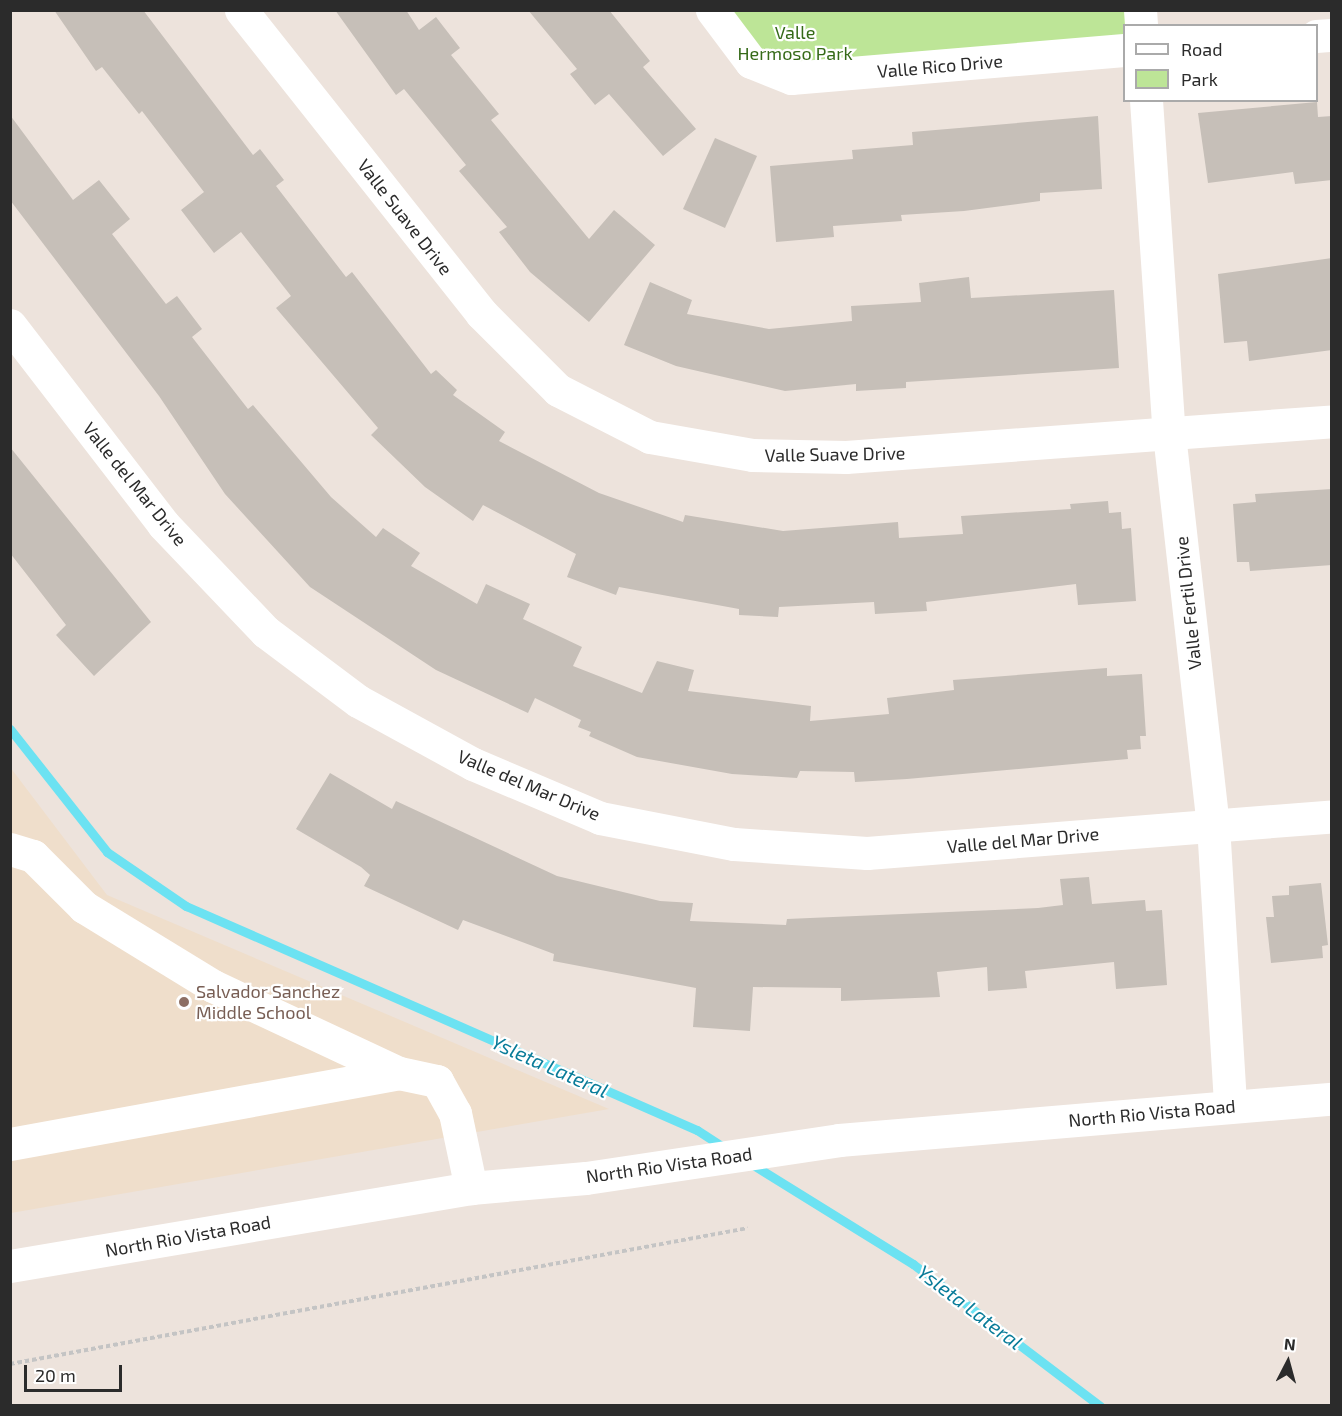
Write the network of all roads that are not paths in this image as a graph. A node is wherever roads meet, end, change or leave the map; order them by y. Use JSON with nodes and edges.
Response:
{"nodes":[{"id":1,"x":241,"y":10,"type":"edge"},
{"id":2,"x":712,"y":10,"type":"edge"},
{"id":3,"x":1123,"y":50,"type":"edge"},
{"id":4,"x":1146,"y":102,"type":"edge"},
{"id":5,"x":10,"y":325,"type":"edge"},
{"id":6,"x":1332,"y":421,"type":"edge"},
{"id":7,"x":1169,"y":434,"type":"junction"},
{"id":8,"x":1332,"y":816,"type":"edge"},
{"id":9,"x":1213,"y":825,"type":"junction"},
{"id":10,"x":10,"y":849,"type":"edge"},
{"id":11,"x":399,"y":1073,"type":"junction"},
{"id":12,"x":1332,"y":1099,"type":"edge"},
{"id":13,"x":1230,"y":1106,"type":"junction"},
{"id":14,"x":10,"y":1144,"type":"edge"},
{"id":15,"x":471,"y":1188,"type":"junction"},
{"id":16,"x":10,"y":1266,"type":"edge"}],
"edges":[{"from":1,"to":7,"type":"street","name":"Valle Suave Drive"},
{"from":2,"to":3,"type":"street","name":"Valle Rico Drive"},
{"from":4,"to":7,"type":"street","name":"Valle Fertil Drive"},
{"from":5,"to":9,"type":"street","name":"Valle del Mar Drive"},
{"from":6,"to":7,"type":"street","name":"Valle Suave Drive"},
{"from":7,"to":9,"type":"street","name":"Valle Fertil Drive"},
{"from":8,"to":9,"type":"street","name":"Valle del Mar Drive"},
{"from":9,"to":13,"type":"street","name":"Valle Fertil Drive"},
{"from":10,"to":11,"type":"street"},
{"from":11,"to":14,"type":"street"},
{"from":11,"to":15,"type":"street"},
{"from":12,"to":13,"type":"street","name":"North Rio Vista Road"},
{"from":13,"to":15,"type":"street","name":"North Rio Vista Road"},
{"from":15,"to":16,"type":"street","name":"North Rio Vista Road"}]}
